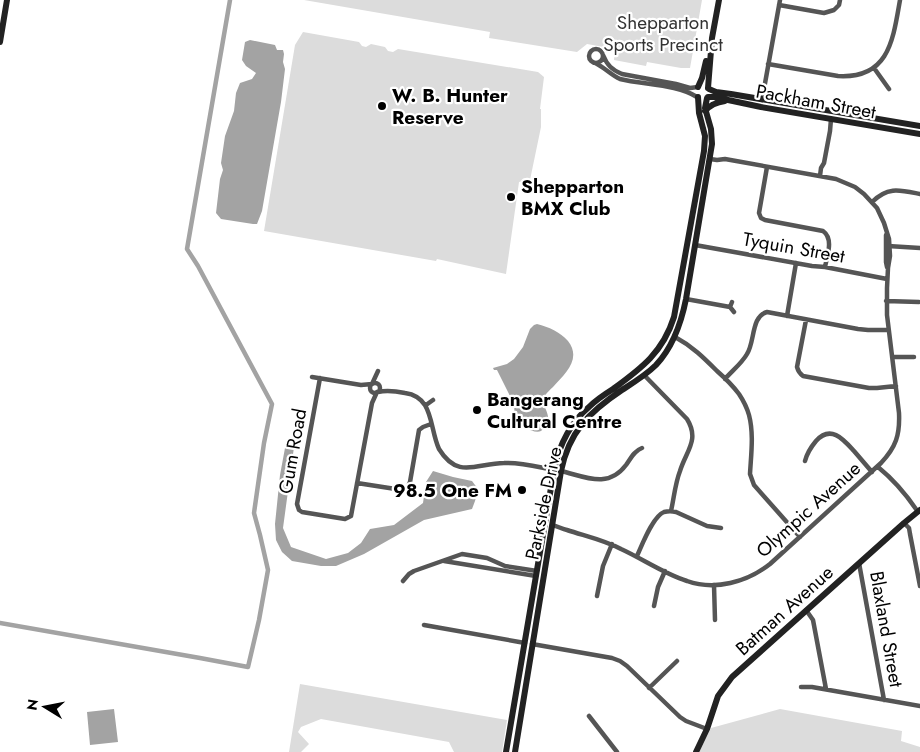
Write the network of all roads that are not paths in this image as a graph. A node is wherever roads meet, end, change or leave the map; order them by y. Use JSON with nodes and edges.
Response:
{"nodes":[{"id":1,"x":8,"y":0,"type":"edge"},
{"id":2,"x":719,"y":0,"type":"edge"},
{"id":3,"x":840,"y":0,"type":"edge"},
{"id":4,"x":900,"y":0,"type":"edge"},
{"id":5,"x":779,"y":3,"type":"edge"},
{"id":6,"x":0,"y":42,"type":"edge"},
{"id":7,"x":603,"y":55,"type":"junction"},
{"id":8,"x":595,"y":63,"type":"junction"},
{"id":9,"x":708,"y":63,"type":"junction"},
{"id":10,"x":768,"y":64,"type":"junction"},
{"id":11,"x":874,"y":68,"type":"junction"},
{"id":12,"x":698,"y":87,"type":"junction"},
{"id":13,"x":708,"y":88,"type":"junction"},
{"id":14,"x":889,"y":89,"type":"dead end"},
{"id":15,"x":698,"y":97,"type":"junction"},
{"id":16,"x":707,"y":98,"type":"junction"},
{"id":17,"x":729,"y":101,"type":"junction"},
{"id":18,"x":762,"y":103,"type":"junction"},
{"id":19,"x":705,"y":111,"type":"junction"},
{"id":20,"x":833,"y":116,"type":"junction"},
{"id":21,"x":920,"y":126,"type":"edge"},
{"id":22,"x":920,"y":134,"type":"edge"},
{"id":23,"x":708,"y":156,"type":"junction"},
{"id":24,"x":767,"y":166,"type":"junction"},
{"id":25,"x":822,"y":176,"type":"junction"},
{"id":26,"x":920,"y":194,"type":"edge"},
{"id":27,"x":872,"y":202,"type":"junction"},
{"id":28,"x":691,"y":245,"type":"junction"},
{"id":29,"x":888,"y":246,"type":"junction"},
{"id":30,"x":920,"y":248,"type":"edge"},
{"id":31,"x":796,"y":263,"type":"junction"},
{"id":32,"x":825,"y":267,"type":"junction"},
{"id":33,"x":687,"y":270,"type":"junction"},
{"id":34,"x":887,"y":279,"type":"junction"},
{"id":35,"x":686,"y":299,"type":"junction"},
{"id":36,"x":886,"y":300,"type":"junction"},
{"id":37,"x":919,"y":302,"type":"edge"},
{"id":38,"x":734,"y":312,"type":"dead end"},
{"id":39,"x":787,"y":316,"type":"junction"},
{"id":40,"x":806,"y":320,"type":"junction"},
{"id":41,"x":888,"y":330,"type":"junction"},
{"id":42,"x":671,"y":336,"type":"junction"},
{"id":43,"x":892,"y":357,"type":"junction"},
{"id":44,"x":914,"y":357,"type":"dead end"},
{"id":45,"x":641,"y":373,"type":"junction"},
{"id":46,"x":312,"y":377,"type":"dead end"},
{"id":47,"x":320,"y":378,"type":"junction"},
{"id":48,"x":725,"y":378,"type":"junction"},
{"id":49,"x":372,"y":384,"type":"junction"},
{"id":50,"x":361,"y":385,"type":"junction"},
{"id":51,"x":379,"y":385,"type":"junction"},
{"id":52,"x":896,"y":386,"type":"junction"},
{"id":53,"x":388,"y":390,"type":"junction"},
{"id":54,"x":371,"y":391,"type":"junction"},
{"id":55,"x":378,"y":392,"type":"junction"},
{"id":56,"x":434,"y":400,"type":"dead end"},
{"id":57,"x":372,"y":403,"type":"junction"},
{"id":58,"x":426,"y":405,"type":"junction"},
{"id":59,"x":431,"y":424,"type":"junction"},
{"id":60,"x":642,"y":448,"type":"dead end"},
{"id":61,"x":805,"y":461,"type":"dead end"},
{"id":62,"x":880,"y":465,"type":"junction"},
{"id":63,"x":558,"y":470,"type":"junction"},
{"id":64,"x":872,"y":472,"type":"junction"},
{"id":65,"x":357,"y":483,"type":"junction"},
{"id":66,"x":671,"y":511,"type":"junction"},
{"id":67,"x":919,"y":511,"type":"edge"},
{"id":68,"x":904,"y":523,"type":"junction"},
{"id":69,"x":544,"y":526,"type":"junction"},
{"id":70,"x":552,"y":527,"type":"junction"},
{"id":71,"x":721,"y":528,"type":"dead end"},
{"id":72,"x":800,"y":537,"type":"junction"},
{"id":73,"x":612,"y":544,"type":"junction"},
{"id":74,"x":637,"y":556,"type":"junction"},
{"id":75,"x":442,"y":561,"type":"junction"},
{"id":76,"x":497,"y":563,"type":"junction"},
{"id":77,"x":859,"y":563,"type":"junction"},
{"id":78,"x":495,"y":569,"type":"junction"},
{"id":79,"x":508,"y":569,"type":"junction"},
{"id":80,"x":665,"y":572,"type":"junction"},
{"id":81,"x":538,"y":574,"type":"junction"},
{"id":82,"x":403,"y":580,"type":"dead end"},
{"id":83,"x":714,"y":585,"type":"junction"},
{"id":84,"x":920,"y":586,"type":"edge"},
{"id":85,"x":598,"y":596,"type":"dead end"},
{"id":86,"x":654,"y":606,"type":"dead end"},
{"id":87,"x":806,"y":610,"type":"junction"},
{"id":88,"x":716,"y":620,"type":"dead end"},
{"id":89,"x":424,"y":625,"type":"dead end"},
{"id":90,"x":524,"y":642,"type":"junction"},
{"id":91,"x":532,"y":644,"type":"junction"},
{"id":92,"x":676,"y":661,"type":"dead end"},
{"id":93,"x":801,"y":687,"type":"dead end"},
{"id":94,"x":650,"y":688,"type":"junction"},
{"id":95,"x":826,"y":689,"type":"junction"},
{"id":96,"x":884,"y":700,"type":"junction"},
{"id":97,"x":920,"y":706,"type":"edge"},
{"id":98,"x":589,"y":716,"type":"dead end"},
{"id":99,"x":707,"y":729,"type":"junction"},
{"id":100,"x":507,"y":743,"type":"junction"},
{"id":101,"x":506,"y":752,"type":"edge"},
{"id":102,"x":513,"y":752,"type":"edge"},
{"id":103,"x":617,"y":752,"type":"edge"},
{"id":104,"x":696,"y":752,"type":"edge"}],
"edges":[{"from":1,"to":6,"type":"street"},
{"from":2,"to":9,"type":"street"},
{"from":3,"to":5,"type":"street"},
{"from":4,"to":11,"type":"street"},
{"from":5,"to":10,"type":"street"},
{"from":7,"to":8,"type":"street"},
{"from":7,"to":8,"type":"street"},
{"from":7,"to":12,"type":"street"},
{"from":8,"to":15,"type":"street"},
{"from":9,"to":12,"type":"street"},
{"from":9,"to":13,"type":"street"},
{"from":10,"to":11,"type":"street"},
{"from":10,"to":18,"type":"street"},
{"from":11,"to":14,"type":"street"},
{"from":12,"to":13,"type":"street"},
{"from":12,"to":15,"type":"street"},
{"from":13,"to":16,"type":"street"},
{"from":13,"to":18,"type":"street","name":"Packham Street"},
{"from":15,"to":16,"type":"street"},
{"from":15,"to":23,"type":"street","name":"Parkside Drive"},
{"from":16,"to":17,"type":"street","name":"Packham Street"},
{"from":16,"to":19,"type":"street","name":"Parkside Drive"},
{"from":17,"to":18,"type":"street","name":"Packham Street"},
{"from":17,"to":19,"type":"street"},
{"from":18,"to":20,"type":"street","name":"Packham Street"},
{"from":19,"to":23,"type":"street","name":"Parkside Drive"},
{"from":20,"to":21,"type":"street","name":"Packham Street"},
{"from":20,"to":22,"type":"street","name":"Packham Street"},
{"from":20,"to":25,"type":"street"},
{"from":23,"to":24,"type":"street","name":"Olympic Avenue"},
{"from":23,"to":28,"type":"street","name":"Parkside Drive"},
{"from":24,"to":25,"type":"street","name":"Olympic Avenue"},
{"from":24,"to":32,"type":"street"},
{"from":25,"to":27,"type":"street","name":"Olympic Avenue"},
{"from":26,"to":27,"type":"street"},
{"from":27,"to":29,"type":"street","name":"Olympic Avenue"},
{"from":28,"to":31,"type":"street","name":"Tyquin Street"},
{"from":28,"to":33,"type":"street","name":"Parkside Drive"},
{"from":29,"to":30,"type":"street"},
{"from":29,"to":34,"type":"street","name":"Olympic Avenue"},
{"from":31,"to":32,"type":"street","name":"Tyquin Street"},
{"from":31,"to":39,"type":"street"},
{"from":32,"to":34,"type":"street","name":"Tyquin Street"},
{"from":33,"to":35,"type":"street","name":"Parkside Drive"},
{"from":33,"to":42,"type":"street","name":"Parkside Drive"},
{"from":34,"to":36,"type":"street","name":"Olympic Avenue"},
{"from":35,"to":38,"type":"street"},
{"from":35,"to":42,"type":"street","name":"Parkside Drive"},
{"from":36,"to":37,"type":"street"},
{"from":36,"to":41,"type":"street","name":"Olympic Avenue"},
{"from":39,"to":40,"type":"street"},
{"from":39,"to":48,"type":"street"},
{"from":40,"to":41,"type":"street"},
{"from":40,"to":52,"type":"street"},
{"from":41,"to":43,"type":"street","name":"Olympic Avenue"},
{"from":42,"to":45,"type":"street","name":"Parkside Drive"},
{"from":42,"to":48,"type":"street"},
{"from":43,"to":44,"type":"street"},
{"from":43,"to":52,"type":"street","name":"Olympic Avenue"},
{"from":45,"to":63,"type":"street","name":"Parkside Drive"},
{"from":45,"to":66,"type":"street"},
{"from":46,"to":47,"type":"street"},
{"from":47,"to":50,"type":"street"},
{"from":47,"to":65,"type":"street","name":"Gum Road"},
{"from":48,"to":72,"type":"street"},
{"from":49,"to":50,"type":"street"},
{"from":49,"to":51,"type":"street"},
{"from":49,"to":51,"type":"street"},
{"from":49,"to":54,"type":"street"},
{"from":50,"to":54,"type":"street"},
{"from":51,"to":53,"type":"street"},
{"from":51,"to":55,"type":"street"},
{"from":52,"to":62,"type":"street","name":"Olympic Avenue"},
{"from":53,"to":55,"type":"street"},
{"from":53,"to":58,"type":"street"},
{"from":54,"to":55,"type":"street"},
{"from":54,"to":57,"type":"street","name":"Gum Road"},
{"from":55,"to":57,"type":"street","name":"Gum Road"},
{"from":56,"to":58,"type":"street"},
{"from":57,"to":65,"type":"street","name":"Gum Road"},
{"from":58,"to":59,"type":"street"},
{"from":59,"to":63,"type":"street"},
{"from":59,"to":65,"type":"street"},
{"from":60,"to":63,"type":"street"},
{"from":61,"to":64,"type":"street"},
{"from":62,"to":64,"type":"street","name":"Olympic Avenue"},
{"from":62,"to":67,"type":"street"},
{"from":63,"to":69,"type":"street","name":"Parkside Drive"},
{"from":63,"to":70,"type":"street","name":"Parkside Drive"},
{"from":64,"to":72,"type":"street","name":"Olympic Avenue"},
{"from":66,"to":71,"type":"street"},
{"from":66,"to":74,"type":"street"},
{"from":67,"to":68,"type":"street","name":"Batman Avenue"},
{"from":68,"to":77,"type":"street","name":"Batman Avenue"},
{"from":68,"to":84,"type":"street"},
{"from":69,"to":70,"type":"street"},
{"from":69,"to":81,"type":"street","name":"Parkside Drive"},
{"from":70,"to":73,"type":"street","name":"Olympic Avenue"},
{"from":70,"to":81,"type":"street","name":"Parkside Drive"},
{"from":72,"to":83,"type":"street","name":"Olympic Avenue"},
{"from":73,"to":74,"type":"street","name":"Olympic Avenue"},
{"from":73,"to":85,"type":"street"},
{"from":74,"to":80,"type":"street","name":"Olympic Avenue"},
{"from":75,"to":76,"type":"street"},
{"from":75,"to":78,"type":"street"},
{"from":75,"to":82,"type":"street"},
{"from":76,"to":78,"type":"street"},
{"from":76,"to":79,"type":"street"},
{"from":77,"to":87,"type":"street","name":"Batman Avenue"},
{"from":77,"to":96,"type":"street","name":"Blaxland Street"},
{"from":78,"to":79,"type":"street"},
{"from":79,"to":81,"type":"street"},
{"from":80,"to":83,"type":"street","name":"Olympic Avenue"},
{"from":80,"to":86,"type":"street"},
{"from":81,"to":90,"type":"street","name":"Parkside Drive"},
{"from":81,"to":91,"type":"street","name":"Parkside Drive"},
{"from":83,"to":88,"type":"street"},
{"from":87,"to":95,"type":"street"},
{"from":87,"to":99,"type":"street","name":"Batman Avenue"},
{"from":89,"to":90,"type":"street"},
{"from":90,"to":91,"type":"street"},
{"from":90,"to":100,"type":"street","name":"Parkside Drive"},
{"from":91,"to":94,"type":"street"},
{"from":91,"to":102,"type":"street","name":"Parkside Drive"},
{"from":92,"to":94,"type":"street"},
{"from":93,"to":95,"type":"street"},
{"from":94,"to":99,"type":"street"},
{"from":95,"to":96,"type":"street"},
{"from":96,"to":97,"type":"street"},
{"from":98,"to":103,"type":"street"},
{"from":99,"to":104,"type":"street","name":"Batman Avenue"},
{"from":100,"to":101,"type":"street","name":"Parkside Drive"},
{"from":100,"to":102,"type":"street"}]}
